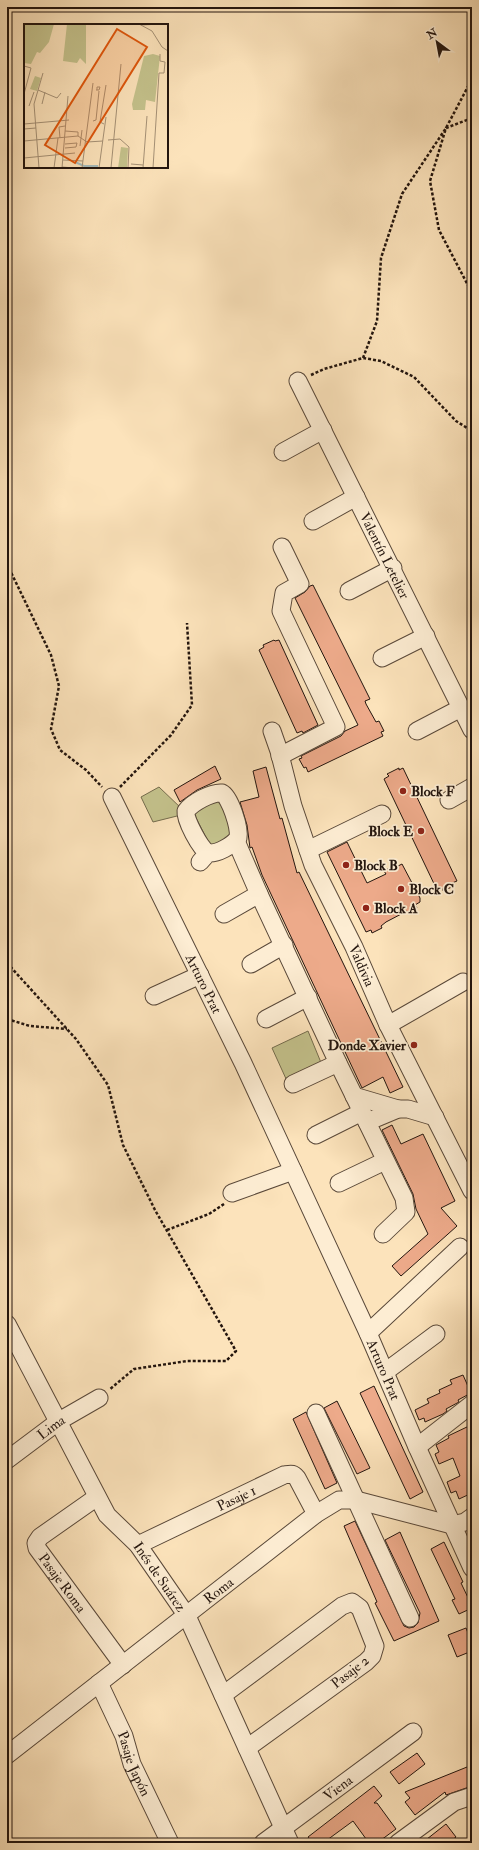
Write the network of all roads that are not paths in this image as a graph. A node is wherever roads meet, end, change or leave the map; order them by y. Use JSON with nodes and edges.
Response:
{"nodes":[{"id":1,"x":298,"y":381,"type":"road end"},
{"id":2,"x":323,"y":430,"type":"junction"},
{"id":3,"x":283,"y":452,"type":"dead end"},
{"id":4,"x":356,"y":497,"type":"junction"},
{"id":5,"x":313,"y":521,"type":"dead end"},
{"id":6,"x":282,"y":547,"type":"dead end"},
{"id":7,"x":393,"y":568,"type":"junction"},
{"id":8,"x":349,"y":591,"type":"dead end"},
{"id":9,"x":426,"y":636,"type":"junction"},
{"id":10,"x":382,"y":658,"type":"dead end"},
{"id":11,"x":461,"y":708,"type":"junction"},
{"id":12,"x":472,"y":730,"type":"edge"},
{"id":13,"x":272,"y":731,"type":"dead end"},
{"id":14,"x":418,"y":731,"type":"dead end"},
{"id":15,"x":280,"y":756,"type":"junction"},
{"id":16,"x":472,"y":787,"type":"edge"},
{"id":17,"x":112,"y":797,"type":"road end"},
{"id":18,"x":450,"y":800,"type":"dead end"},
{"id":19,"x":382,"y":814,"type":"dead end"},
{"id":20,"x":236,"y":841,"type":"junction"},
{"id":21,"x":308,"y":850,"type":"junction"},
{"id":22,"x":259,"y":894,"type":"junction"},
{"id":23,"x":224,"y":914,"type":"dead end"},
{"id":24,"x":284,"y":945,"type":"junction"},
{"id":25,"x":251,"y":964,"type":"dead end"},
{"id":26,"x":200,"y":975,"type":"junction"},
{"id":27,"x":463,"y":982,"type":"dead end"},
{"id":28,"x":154,"y":996,"type":"dead end"},
{"id":29,"x":308,"y":997,"type":"junction"},
{"id":30,"x":266,"y":1019,"type":"dead end"},
{"id":31,"x":388,"y":1025,"type":"junction"},
{"id":32,"x":338,"y":1063,"type":"junction"},
{"id":33,"x":293,"y":1084,"type":"dead end"},
{"id":34,"x":354,"y":1096,"type":"junction"},
{"id":35,"x":398,"y":1109,"type":"junction"},
{"id":36,"x":364,"y":1117,"type":"junction"},
{"id":37,"x":435,"y":1118,"type":"junction"},
{"id":38,"x":316,"y":1135,"type":"dead end"},
{"id":39,"x":384,"y":1161,"type":"junction"},
{"id":40,"x":293,"y":1171,"type":"junction"},
{"id":41,"x":339,"y":1182,"type":"dead end"},
{"id":42,"x":472,"y":1191,"type":"edge"},
{"id":43,"x":232,"y":1193,"type":"road end"},
{"id":44,"x":383,"y":1234,"type":"dead end"},
{"id":45,"x":460,"y":1247,"type":"dead end"},
{"id":46,"x":7,"y":1324,"type":"edge"},
{"id":47,"x":368,"y":1333,"type":"junction"},
{"id":48,"x":436,"y":1334,"type":"dead end"},
{"id":49,"x":385,"y":1372,"type":"junction"},
{"id":50,"x":98,"y":1398,"type":"road end"},
{"id":51,"x":472,"y":1404,"type":"edge"},
{"id":52,"x":316,"y":1413,"type":"dead end"},
{"id":53,"x":59,"y":1421,"type":"junction"},
{"id":54,"x":416,"y":1447,"type":"junction"},
{"id":55,"x":7,"y":1460,"type":"edge"},
{"id":56,"x":97,"y":1497,"type":"junction"},
{"id":57,"x":356,"y":1500,"type":"junction"},
{"id":58,"x":316,"y":1514,"type":"junction"},
{"id":59,"x":472,"y":1517,"type":"edge"},
{"id":60,"x":452,"y":1525,"type":"junction"},
{"id":61,"x":138,"y":1546,"type":"junction"},
{"id":62,"x":472,"y":1568,"type":"edge"},
{"id":63,"x":187,"y":1616,"type":"junction"},
{"id":64,"x":410,"y":1618,"type":"dead end"},
{"id":65,"x":123,"y":1665,"type":"junction"},
{"id":66,"x":99,"y":1683,"type":"junction"},
{"id":67,"x":223,"y":1695,"type":"junction"},
{"id":68,"x":413,"y":1732,"type":"dead end"},
{"id":69,"x":247,"y":1748,"type":"junction"},
{"id":70,"x":7,"y":1755,"type":"edge"},
{"id":71,"x":472,"y":1796,"type":"edge"},
{"id":72,"x":287,"y":1835,"type":"edge"},
{"id":73,"x":170,"y":1843,"type":"edge"},
{"id":74,"x":263,"y":1843,"type":"edge"},
{"id":75,"x":398,"y":1843,"type":"edge"}],
"edges":[{"from":1,"to":2,"type":"street","name":"Valentín Letelier"},
{"from":2,"to":3,"type":"street"},
{"from":2,"to":4,"type":"street","name":"Valentín Letelier"},
{"from":4,"to":5,"type":"street"},
{"from":4,"to":7,"type":"street","name":"Valentín Letelier"},
{"from":6,"to":15,"type":"street"},
{"from":7,"to":8,"type":"street"},
{"from":7,"to":9,"type":"street","name":"Valentín Letelier"},
{"from":9,"to":10,"type":"street"},
{"from":9,"to":11,"type":"street","name":"Valentín Letelier"},
{"from":11,"to":12,"type":"street","name":"Valentín Letelier"},
{"from":11,"to":14,"type":"street"},
{"from":13,"to":15,"type":"street","name":"Valdivia"},
{"from":15,"to":21,"type":"street","name":"Valdivia"},
{"from":16,"to":18,"type":"street"},
{"from":17,"to":26,"type":"street","name":"Arturo Prat"},
{"from":19,"to":21,"type":"street"},
{"from":20,"to":20,"type":"street"},
{"from":20,"to":22,"type":"street"},
{"from":21,"to":31,"type":"street","name":"Valdivia"},
{"from":22,"to":23,"type":"street"},
{"from":22,"to":24,"type":"street"},
{"from":24,"to":25,"type":"street"},
{"from":24,"to":29,"type":"street"},
{"from":26,"to":28,"type":"street"},
{"from":26,"to":40,"type":"street","name":"Arturo Prat"},
{"from":27,"to":31,"type":"street"},
{"from":29,"to":30,"type":"street"},
{"from":29,"to":32,"type":"street"},
{"from":31,"to":37,"type":"street","name":"Valdivia"},
{"from":32,"to":33,"type":"street"},
{"from":32,"to":34,"type":"street"},
{"from":34,"to":35,"type":"street"},
{"from":34,"to":36,"type":"street"},
{"from":35,"to":36,"type":"street"},
{"from":35,"to":37,"type":"street"},
{"from":36,"to":38,"type":"street"},
{"from":36,"to":39,"type":"street"},
{"from":37,"to":42,"type":"street","name":"Valdivia"},
{"from":39,"to":41,"type":"street"},
{"from":39,"to":44,"type":"street"},
{"from":40,"to":43,"type":"street"},
{"from":40,"to":47,"type":"street","name":"Arturo Prat"},
{"from":45,"to":47,"type":"street"},
{"from":46,"to":53,"type":"street","name":"Inés de Suárez"},
{"from":47,"to":49,"type":"street","name":"Arturo Prat"},
{"from":48,"to":49,"type":"street"},
{"from":49,"to":54,"type":"street","name":"Arturo Prat"},
{"from":50,"to":53,"type":"street","name":"Lima"},
{"from":51,"to":54,"type":"street"},
{"from":52,"to":57,"type":"street"},
{"from":53,"to":55,"type":"street","name":"Lima"},
{"from":53,"to":56,"type":"street","name":"Inés de Suárez"},
{"from":54,"to":60,"type":"street","name":"Arturo Prat"},
{"from":56,"to":61,"type":"street","name":"Inés de Suárez"},
{"from":56,"to":65,"type":"street","name":"Pasaje Roma"},
{"from":57,"to":58,"type":"street","name":"Roma"},
{"from":57,"to":60,"type":"street","name":"Roma"},
{"from":57,"to":64,"type":"street"},
{"from":58,"to":61,"type":"street","name":"Pasaje 1"},
{"from":58,"to":63,"type":"street","name":"Roma"},
{"from":59,"to":60,"type":"street"},
{"from":60,"to":62,"type":"street","name":"Arturo Prat"},
{"from":61,"to":63,"type":"street","name":"Inés de Suárez"},
{"from":63,"to":65,"type":"street","name":"Roma"},
{"from":63,"to":67,"type":"street","name":"Inés de Suárez"},
{"from":65,"to":66,"type":"street","name":"Roma"},
{"from":66,"to":70,"type":"street","name":"Roma"},
{"from":66,"to":73,"type":"street","name":"Pasaje Japón"},
{"from":67,"to":69,"type":"street","name":"Inés de Suárez"},
{"from":67,"to":69,"type":"street","name":"Pasaje 2"},
{"from":68,"to":72,"type":"street","name":"Viena"},
{"from":69,"to":72,"type":"street","name":"Inés de Suárez"},
{"from":71,"to":75,"type":"street"},
{"from":72,"to":74,"type":"street","name":"Viena"}]}
